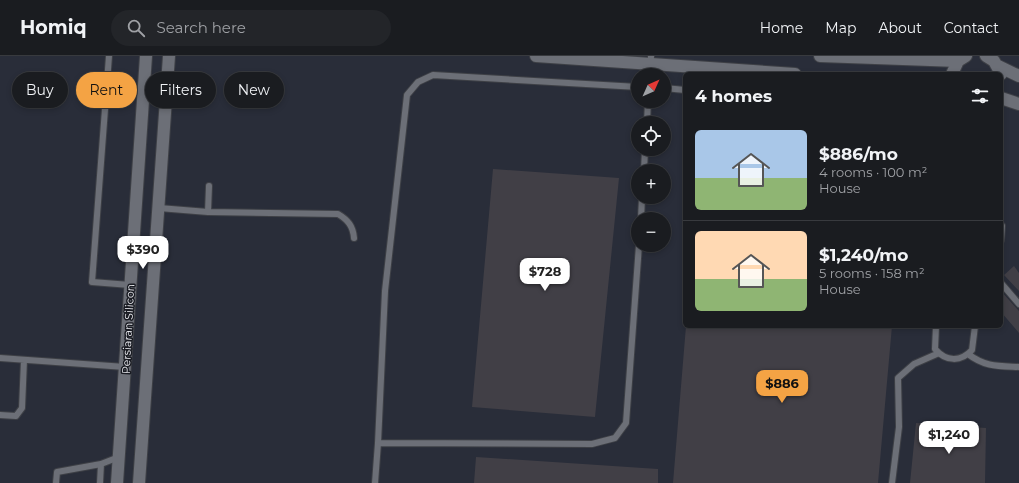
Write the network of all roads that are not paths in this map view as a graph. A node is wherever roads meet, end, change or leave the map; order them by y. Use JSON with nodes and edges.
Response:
{"nodes":[{"id":1,"x":109,"y":56,"type":"edge"},
{"id":2,"x":146,"y":56,"type":"edge"},
{"id":3,"x":169,"y":56,"type":"edge"},
{"id":4,"x":536,"y":56,"type":"edge"},
{"id":5,"x":820,"y":56,"type":"edge"},
{"id":6,"x":963,"y":57,"type":"edge"},
{"id":7,"x":995,"y":63,"type":"edge"},
{"id":8,"x":650,"y":65,"type":"edge"},
{"id":9,"x":763,"y":72,"type":"edge"},
{"id":10,"x":953,"y":72,"type":"edge"},
{"id":11,"x":1019,"y":76,"type":"edge"},
{"id":12,"x":631,"y":87,"type":"edge"},
{"id":13,"x":671,"y":89,"type":"edge"},
{"id":14,"x":683,"y":90,"type":"edge"},
{"id":15,"x":1003,"y":99,"type":"edge"},
{"id":16,"x":1019,"y":104,"type":"edge"},
{"id":17,"x":209,"y":186,"type":"dead end"},
{"id":18,"x":159,"y":208,"type":"junction"},
{"id":19,"x":208,"y":212,"type":"junction"},
{"id":20,"x":354,"y":238,"type":"dead end"},
{"id":21,"x":638,"y":252,"type":"edge"},
{"id":22,"x":130,"y":285,"type":"junction"},
{"id":23,"x":1003,"y":285,"type":"edge"},
{"id":24,"x":1019,"y":304,"type":"edge"},
{"id":25,"x":936,"y":328,"type":"edge"},
{"id":26,"x":975,"y":328,"type":"edge"},
{"id":27,"x":939,"y":353,"type":"junction"},
{"id":28,"x":968,"y":354,"type":"junction"},
{"id":29,"x":0,"y":358,"type":"edge"},
{"id":30,"x":24,"y":360,"type":"junction"},
{"id":31,"x":125,"y":367,"type":"junction"},
{"id":32,"x":1019,"y":367,"type":"edge"},
{"id":33,"x":0,"y":415,"type":"edge"},
{"id":34,"x":378,"y":443,"type":"junction"},
{"id":35,"x":119,"y":457,"type":"junction"},
{"id":36,"x":101,"y":464,"type":"junction"},
{"id":37,"x":56,"y":483,"type":"edge"},
{"id":38,"x":100,"y":483,"type":"edge"},
{"id":39,"x":117,"y":483,"type":"edge"},
{"id":40,"x":139,"y":483,"type":"edge"},
{"id":41,"x":375,"y":483,"type":"edge"},
{"id":42,"x":892,"y":483,"type":"edge"}],
"edges":[{"from":1,"to":22,"type":"lane"},
{"from":2,"to":22,"type":"street","name":"Persiaran Silicon"},
{"from":3,"to":18,"type":"street","name":"Persiaran Silicon"},
{"from":4,"to":8,"type":"street"},
{"from":5,"to":6,"type":"street"},
{"from":6,"to":10,"type":"street"},
{"from":7,"to":11,"type":"street"},
{"from":8,"to":9,"type":"street"},
{"from":12,"to":34,"type":"lane"},
{"from":13,"to":14,"type":"lane"},
{"from":15,"to":16,"type":"street"},
{"from":17,"to":19,"type":"lane"},
{"from":18,"to":19,"type":"lane"},
{"from":18,"to":40,"type":"street","name":"Persiaran Silicon"},
{"from":19,"to":20,"type":"lane"},
{"from":21,"to":34,"type":"lane"},
{"from":22,"to":31,"type":"street","name":"Persiaran Silicon"},
{"from":23,"to":24,"type":"lane"},
{"from":25,"to":27,"type":"lane"},
{"from":26,"to":28,"type":"lane"},
{"from":27,"to":28,"type":"lane"},
{"from":27,"to":42,"type":"lane"},
{"from":28,"to":32,"type":"lane"},
{"from":29,"to":30,"type":"lane"},
{"from":30,"to":31,"type":"lane"},
{"from":30,"to":33,"type":"lane"},
{"from":31,"to":35,"type":"street","name":"Persiaran Silicon"},
{"from":34,"to":41,"type":"lane"},
{"from":35,"to":36,"type":"lane"},
{"from":35,"to":39,"type":"street","name":"Persiaran Silicon"},
{"from":36,"to":37,"type":"lane"},
{"from":36,"to":38,"type":"lane"}]}
